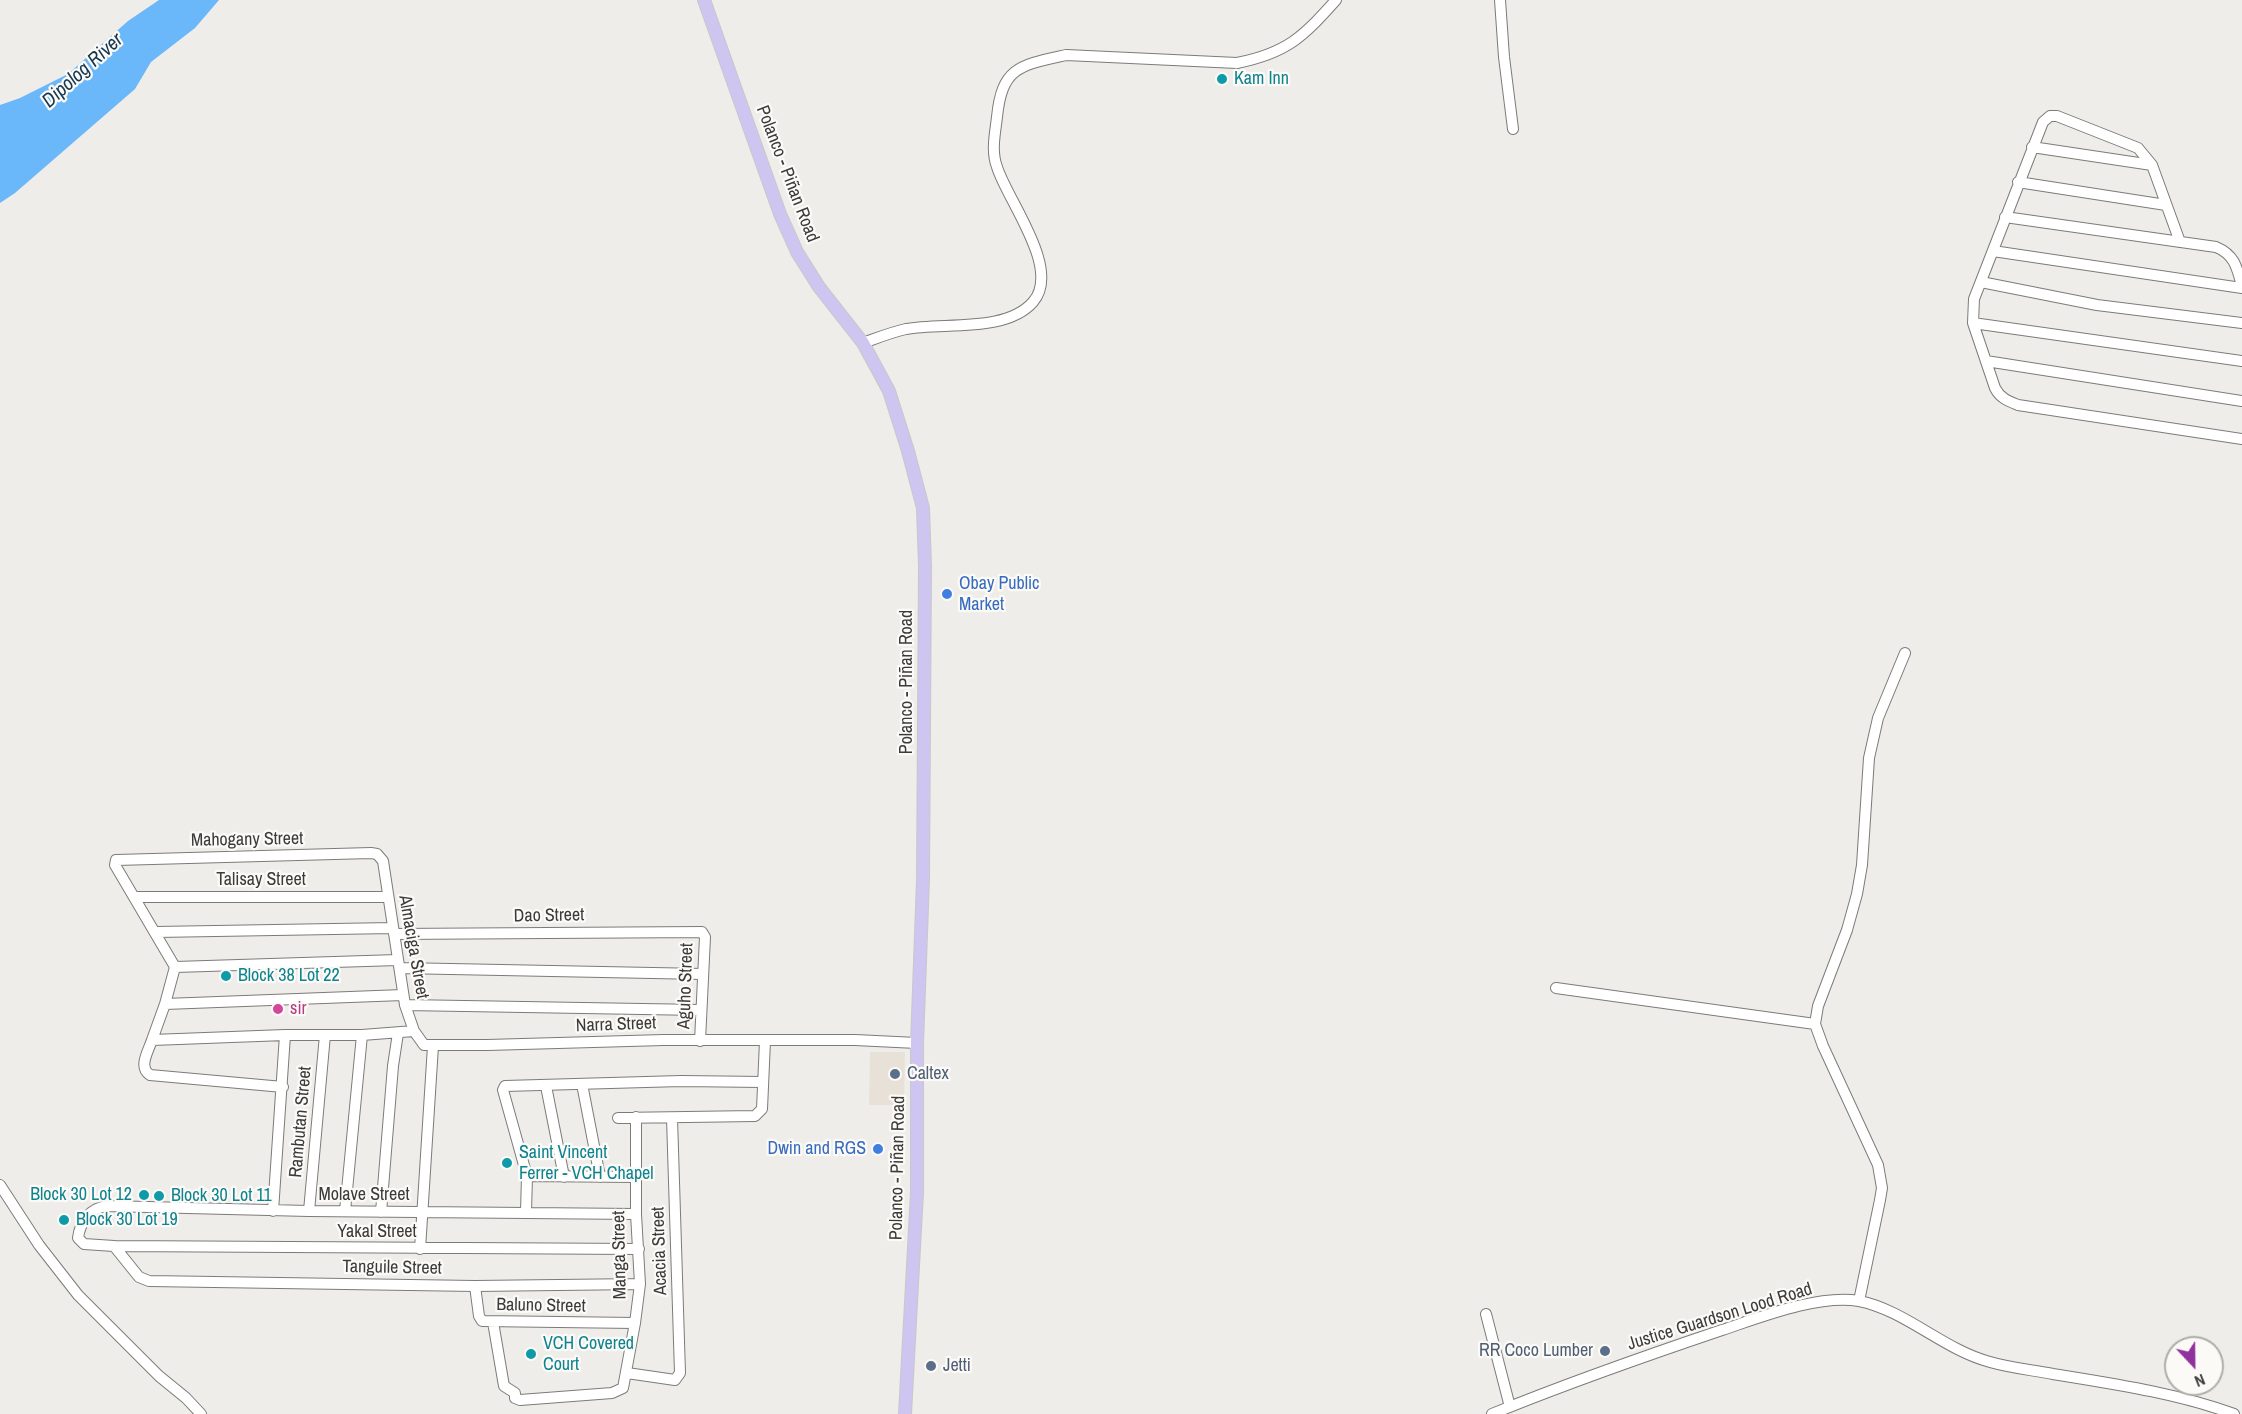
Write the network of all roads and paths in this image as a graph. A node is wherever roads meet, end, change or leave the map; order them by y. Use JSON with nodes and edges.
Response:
{"nodes":[{"id":1,"x":704,"y":0,"type":"edge"},
{"id":2,"x":1336,"y":0,"type":"edge"},
{"id":3,"x":1500,"y":0,"type":"edge"},
{"id":4,"x":1513,"y":129,"type":"dead end"},
{"id":5,"x":2032,"y":147,"type":"junction"},
{"id":6,"x":2152,"y":165,"type":"junction"},
{"id":7,"x":2018,"y":182,"type":"junction"},
{"id":8,"x":2166,"y":205,"type":"junction"},
{"id":9,"x":2005,"y":217,"type":"junction"},
{"id":10,"x":2180,"y":242,"type":"junction"},
{"id":11,"x":1994,"y":251,"type":"junction"},
{"id":12,"x":2239,"y":261,"type":"edge"},
{"id":13,"x":1981,"y":282,"type":"junction"},
{"id":14,"x":2242,"y":287,"type":"edge"},
{"id":15,"x":1973,"y":323,"type":"junction"},
{"id":16,"x":2242,"y":323,"type":"edge"},
{"id":17,"x":863,"y":343,"type":"junction"},
{"id":18,"x":1986,"y":361,"type":"junction"},
{"id":19,"x":2242,"y":361,"type":"edge"},
{"id":20,"x":2242,"y":401,"type":"edge"},
{"id":21,"x":2242,"y":439,"type":"edge"},
{"id":22,"x":1905,"y":653,"type":"dead end"},
{"id":23,"x":380,"y":857,"type":"joint"},
{"id":24,"x":134,"y":897,"type":"junction"},
{"id":25,"x":387,"y":897,"type":"junction"},
{"id":26,"x":393,"y":931,"type":"junction"},
{"id":27,"x":156,"y":932,"type":"junction"},
{"id":28,"x":704,"y":933,"type":"joint"},
{"id":29,"x":399,"y":964,"type":"junction"},
{"id":30,"x":175,"y":967,"type":"junction"},
{"id":31,"x":703,"y":974,"type":"junction"},
{"id":32,"x":1556,"y":988,"type":"dead end"},
{"id":33,"x":404,"y":1000,"type":"junction"},
{"id":34,"x":165,"y":1004,"type":"junction"},
{"id":35,"x":701,"y":1010,"type":"junction"},
{"id":36,"x":1815,"y":1024,"type":"junction"},
{"id":37,"x":398,"y":1033,"type":"junction"},
{"id":38,"x":285,"y":1035,"type":"junction"},
{"id":39,"x":325,"y":1035,"type":"junction"},
{"id":40,"x":362,"y":1035,"type":"junction"},
{"id":41,"x":417,"y":1036,"type":"junction"},
{"id":42,"x":152,"y":1040,"type":"junction"},
{"id":43,"x":700,"y":1041,"type":"junction"},
{"id":44,"x":765,"y":1041,"type":"junction"},
{"id":45,"x":917,"y":1043,"type":"junction"},
{"id":46,"x":433,"y":1046,"type":"junction"},
{"id":47,"x":764,"y":1082,"type":"junction"},
{"id":48,"x":582,"y":1084,"type":"junction"},
{"id":49,"x":546,"y":1086,"type":"junction"},
{"id":50,"x":283,"y":1087,"type":"junction"},
{"id":51,"x":636,"y":1117,"type":"junction"},
{"id":52,"x":618,"y":1118,"type":"dead end"},
{"id":53,"x":672,"y":1118,"type":"junction"},
{"id":54,"x":527,"y":1176,"type":"junction"},
{"id":55,"x":564,"y":1177,"type":"junction"},
{"id":56,"x":600,"y":1177,"type":"junction"},
{"id":57,"x":636,"y":1177,"type":"junction"},
{"id":58,"x":0,"y":1185,"type":"edge"},
{"id":59,"x":93,"y":1210,"type":"joint"},
{"id":60,"x":273,"y":1210,"type":"junction"},
{"id":61,"x":309,"y":1211,"type":"junction"},
{"id":62,"x":345,"y":1211,"type":"junction"},
{"id":63,"x":381,"y":1212,"type":"junction"},
{"id":64,"x":421,"y":1212,"type":"junction"},
{"id":65,"x":526,"y":1212,"type":"junction"},
{"id":66,"x":636,"y":1214,"type":"junction"},
{"id":67,"x":114,"y":1246,"type":"junction"},
{"id":68,"x":420,"y":1249,"type":"junction"},
{"id":69,"x":639,"y":1249,"type":"junction"},
{"id":70,"x":640,"y":1284,"type":"junction"},
{"id":71,"x":475,"y":1286,"type":"junction"},
{"id":72,"x":1859,"y":1301,"type":"junction"},
{"id":73,"x":1486,"y":1314,"type":"dead end"},
{"id":74,"x":487,"y":1321,"type":"junction"},
{"id":75,"x":635,"y":1323,"type":"junction"},
{"id":76,"x":627,"y":1373,"type":"junction"},
{"id":77,"x":1510,"y":1407,"type":"junction"},
{"id":78,"x":201,"y":1414,"type":"edge"},
{"id":79,"x":905,"y":1414,"type":"edge"},
{"id":80,"x":1492,"y":1414,"type":"edge"},
{"id":81,"x":2234,"y":1414,"type":"edge"}],
"edges":[{"from":1,"to":17,"type":"main road","name":"Polanco - Piñan Road"},
{"from":2,"to":17,"type":"street"},
{"from":3,"to":4,"type":"street"},
{"from":5,"to":6,"type":"street"},
{"from":5,"to":6,"type":"street"},
{"from":5,"to":7,"type":"street"},
{"from":6,"to":8,"type":"street"},
{"from":7,"to":8,"type":"street"},
{"from":7,"to":9,"type":"street"},
{"from":8,"to":10,"type":"street"},
{"from":9,"to":10,"type":"street"},
{"from":9,"to":11,"type":"street"},
{"from":10,"to":12,"type":"street"},
{"from":11,"to":13,"type":"street"},
{"from":11,"to":14,"type":"street"},
{"from":12,"to":14,"type":"street"},
{"from":13,"to":15,"type":"street"},
{"from":13,"to":16,"type":"street"},
{"from":15,"to":18,"type":"street"},
{"from":15,"to":19,"type":"street"},
{"from":17,"to":45,"type":"main road","name":"Polanco - Piñan Road"},
{"from":18,"to":20,"type":"street"},
{"from":18,"to":21,"type":"street"},
{"from":22,"to":36,"type":"street"},
{"from":23,"to":24,"type":"street","name":"Mahogany Street"},
{"from":23,"to":25,"type":"street","name":"Almaciga Street"},
{"from":24,"to":25,"type":"street","name":"Talisay Street"},
{"from":24,"to":27,"type":"street"},
{"from":25,"to":26,"type":"street","name":"Almaciga Street"},
{"from":26,"to":27,"type":"street","name":"Dao Street"},
{"from":26,"to":28,"type":"street","name":"Dao Street"},
{"from":26,"to":29,"type":"street","name":"Almaciga Street"},
{"from":27,"to":30,"type":"street"},
{"from":28,"to":31,"type":"street","name":"Aguho Street"},
{"from":29,"to":30,"type":"street"},
{"from":29,"to":31,"type":"street"},
{"from":29,"to":33,"type":"street","name":"Almaciga Street"},
{"from":30,"to":34,"type":"street"},
{"from":31,"to":35,"type":"street","name":"Aguho Street"},
{"from":32,"to":36,"type":"street"},
{"from":33,"to":34,"type":"street"},
{"from":33,"to":35,"type":"street"},
{"from":33,"to":41,"type":"street","name":"Almaciga Street"},
{"from":34,"to":42,"type":"street"},
{"from":35,"to":43,"type":"street","name":"Aguho Street"},
{"from":36,"to":72,"type":"street"},
{"from":37,"to":40,"type":"street"},
{"from":37,"to":41,"type":"street"},
{"from":37,"to":63,"type":"street"},
{"from":38,"to":39,"type":"street"},
{"from":38,"to":42,"type":"street"},
{"from":38,"to":50,"type":"street"},
{"from":39,"to":40,"type":"street"},
{"from":39,"to":61,"type":"street","name":"Rambutan Street"},
{"from":40,"to":62,"type":"street"},
{"from":41,"to":46,"type":"street","name":"Narra Street"},
{"from":42,"to":50,"type":"street"},
{"from":43,"to":44,"type":"street","name":"Narra Street"},
{"from":43,"to":46,"type":"street","name":"Narra Street"},
{"from":44,"to":45,"type":"street","name":"Narra Street"},
{"from":44,"to":47,"type":"street"},
{"from":45,"to":79,"type":"main road","name":"Polanco - Piñan Road"},
{"from":46,"to":64,"type":"street"},
{"from":47,"to":48,"type":"street"},
{"from":47,"to":53,"type":"street"},
{"from":48,"to":49,"type":"street"},
{"from":48,"to":56,"type":"street"},
{"from":49,"to":54,"type":"street"},
{"from":49,"to":55,"type":"street"},
{"from":50,"to":60,"type":"street"},
{"from":51,"to":52,"type":"street"},
{"from":51,"to":53,"type":"street"},
{"from":51,"to":57,"type":"street","name":"Manga Street"},
{"from":53,"to":76,"type":"street","name":"Acacia Street"},
{"from":54,"to":55,"type":"street"},
{"from":54,"to":65,"type":"street"},
{"from":55,"to":56,"type":"street"},
{"from":56,"to":57,"type":"street"},
{"from":57,"to":66,"type":"street","name":"Manga Street"},
{"from":58,"to":78,"type":"street"},
{"from":59,"to":60,"type":"street","name":"Molave Street"},
{"from":59,"to":67,"type":"street","name":"Yakal Street"},
{"from":60,"to":61,"type":"street","name":"Molave Street"},
{"from":61,"to":62,"type":"street","name":"Molave Street"},
{"from":62,"to":63,"type":"street","name":"Molave Street"},
{"from":63,"to":64,"type":"street","name":"Molave Street"},
{"from":64,"to":65,"type":"street","name":"Molave Street"},
{"from":64,"to":68,"type":"street"},
{"from":65,"to":66,"type":"street","name":"Molave Street"},
{"from":66,"to":69,"type":"street","name":"Manga Street"},
{"from":67,"to":68,"type":"street","name":"Yakal Street"},
{"from":67,"to":71,"type":"street","name":"Tanguile Street"},
{"from":68,"to":69,"type":"street","name":"Yakal Street"},
{"from":69,"to":70,"type":"street","name":"Manga Street"},
{"from":70,"to":71,"type":"street","name":"Tanguile Street"},
{"from":70,"to":75,"type":"street","name":"Manga Street"},
{"from":71,"to":74,"type":"street"},
{"from":72,"to":77,"type":"street","name":"Justice Guardson Lood Road"},
{"from":72,"to":81,"type":"street","name":"Justice Guardson Lood Road"},
{"from":73,"to":77,"type":"street"},
{"from":74,"to":75,"type":"street","name":"Baluno Street"},
{"from":74,"to":76,"type":"street","name":"Manga Street"},
{"from":75,"to":76,"type":"street","name":"Manga Street"},
{"from":77,"to":80,"type":"street","name":"Justice Guardson Lood Road"}]}
